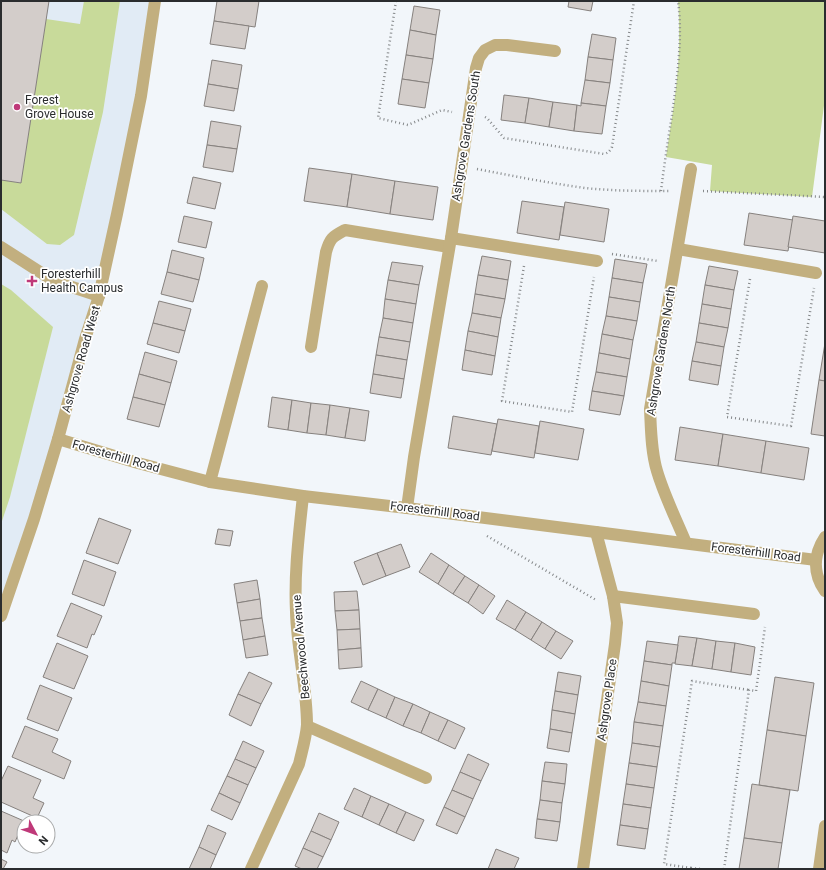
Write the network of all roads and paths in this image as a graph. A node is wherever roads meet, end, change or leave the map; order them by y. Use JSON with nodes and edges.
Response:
{"nodes":[{"id":1,"x":155,"y":1,"type":"edge"},
{"id":2,"x":396,"y":1,"type":"edge"},
{"id":3,"x":634,"y":1,"type":"edge"},
{"id":4,"x":678,"y":1,"type":"edge"},
{"id":5,"x":555,"y":51,"type":"dead end"},
{"id":6,"x":469,"y":115,"type":"junction"},
{"id":7,"x":461,"y":166,"type":"junction"},
{"id":8,"x":691,"y":169,"type":"dead end"},
{"id":9,"x":661,"y":191,"type":"junction"},
{"id":10,"x":687,"y":191,"type":"junction"},
{"id":11,"x":825,"y":197,"type":"edge"},
{"id":12,"x":450,"y":242,"type":"junction"},
{"id":13,"x":1,"y":247,"type":"edge"},
{"id":14,"x":526,"y":250,"type":"junction"},
{"id":15,"x":678,"y":250,"type":"junction"},
{"id":16,"x":597,"y":261,"type":"junction"},
{"id":17,"x":752,"y":262,"type":"junction"},
{"id":18,"x":675,"y":264,"type":"junction"},
{"id":19,"x":816,"y":273,"type":"joint"},
{"id":20,"x":262,"y":286,"type":"dead end"},
{"id":21,"x":99,"y":296,"type":"junction"},
{"id":22,"x":311,"y":347,"type":"dead end"},
{"id":23,"x":58,"y":439,"type":"junction"},
{"id":24,"x":210,"y":482,"type":"junction"},
{"id":25,"x":303,"y":496,"type":"junction"},
{"id":26,"x":407,"y":508,"type":"junction"},
{"id":27,"x":596,"y":532,"type":"junction"},
{"id":28,"x":481,"y":533,"type":"dead end"},
{"id":29,"x":825,"y":537,"type":"edge"},
{"id":30,"x":686,"y":543,"type":"junction"},
{"id":31,"x":816,"y":560,"type":"junction"},
{"id":32,"x":825,"y":591,"type":"edge"},
{"id":33,"x":613,"y":596,"type":"junction"},
{"id":34,"x":616,"y":612,"type":"junction"},
{"id":35,"x":754,"y":614,"type":"dead end"},
{"id":36,"x":1,"y":616,"type":"edge"},
{"id":37,"x":765,"y":626,"type":"dead end"},
{"id":38,"x":750,"y":690,"type":"junction"},
{"id":39,"x":307,"y":726,"type":"junction"},
{"id":40,"x":426,"y":778,"type":"dead end"},
{"id":41,"x":825,"y":826,"type":"edge"},
{"id":42,"x":691,"y":868,"type":"edge"},
{"id":43,"x":251,"y":869,"type":"edge"},
{"id":44,"x":583,"y":869,"type":"edge"},
{"id":45,"x":700,"y":869,"type":"edge"},
{"id":46,"x":724,"y":869,"type":"edge"},
{"id":47,"x":819,"y":869,"type":"edge"}],
"edges":[{"from":1,"to":21,"type":"street","name":"Ashgrove Road West"},
{"from":2,"to":6,"type":"path"},
{"from":3,"to":6,"type":"path"},
{"from":4,"to":9,"type":"path"},
{"from":5,"to":6,"type":"street","name":"Ashgrove Gardens South"},
{"from":6,"to":7,"type":"street","name":"Ashgrove Gardens South"},
{"from":7,"to":9,"type":"path"},
{"from":7,"to":12,"type":"street","name":"Ashgrove Gardens South"},
{"from":8,"to":10,"type":"street","name":"Ashgrove Gardens North"},
{"from":9,"to":10,"type":"path"},
{"from":10,"to":11,"type":"path"},
{"from":10,"to":15,"type":"street","name":"Ashgrove Gardens North"},
{"from":12,"to":14,"type":"street"},
{"from":12,"to":22,"type":"street"},
{"from":12,"to":26,"type":"street","name":"Ashgrove Gardens South"},
{"from":13,"to":21,"type":"street"},
{"from":14,"to":16,"type":"street"},
{"from":14,"to":16,"type":"path"},
{"from":15,"to":17,"type":"street"},
{"from":15,"to":18,"type":"street","name":"Ashgrove Gardens North"},
{"from":16,"to":18,"type":"path"},
{"from":17,"to":19,"type":"street"},
{"from":17,"to":19,"type":"path"},
{"from":18,"to":30,"type":"street","name":"Ashgrove Gardens North"},
{"from":20,"to":24,"type":"street"},
{"from":21,"to":23,"type":"street","name":"Ashgrove Road West"},
{"from":23,"to":24,"type":"street","name":"Foresterhill Road"},
{"from":23,"to":36,"type":"street","name":"Ashgrove Road West"},
{"from":24,"to":25,"type":"street","name":"Foresterhill Road"},
{"from":25,"to":26,"type":"street","name":"Foresterhill Road"},
{"from":25,"to":39,"type":"street","name":"Beechwood Avenue"},
{"from":26,"to":27,"type":"street","name":"Foresterhill Road"},
{"from":27,"to":30,"type":"street","name":"Foresterhill Road"},
{"from":27,"to":33,"type":"street","name":"Ashgrove Place"},
{"from":28,"to":34,"type":"path"},
{"from":29,"to":31,"type":"street"},
{"from":30,"to":31,"type":"street","name":"Foresterhill Road"},
{"from":31,"to":32,"type":"street"},
{"from":33,"to":34,"type":"street","name":"Ashgrove Place"},
{"from":33,"to":35,"type":"street"},
{"from":34,"to":44,"type":"street","name":"Ashgrove Place"},
{"from":37,"to":38,"type":"path"},
{"from":38,"to":42,"type":"path"},
{"from":38,"to":46,"type":"path"},
{"from":39,"to":40,"type":"street"},
{"from":39,"to":43,"type":"street","name":"Beechwood Avenue"},
{"from":41,"to":47,"type":"street"},
{"from":42,"to":45,"type":"path"}]}
